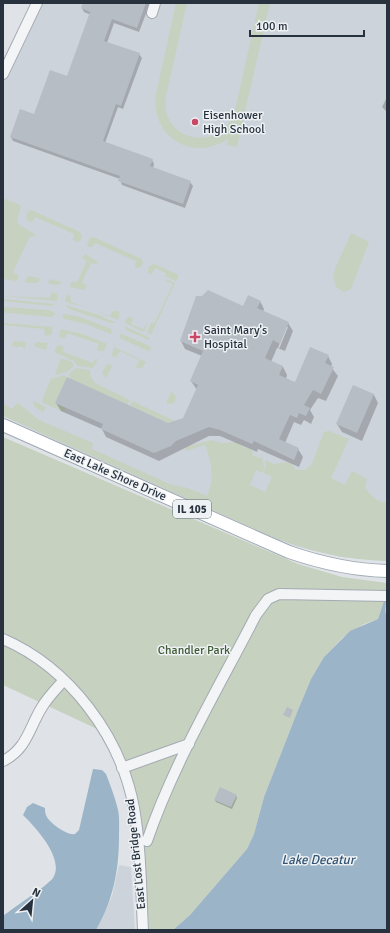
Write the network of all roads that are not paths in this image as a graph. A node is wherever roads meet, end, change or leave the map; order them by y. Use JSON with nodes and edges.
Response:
{"nodes":[{"id":1,"x":37,"y":3,"type":"edge"},
{"id":2,"x":155,"y":3,"type":"edge"},
{"id":3,"x":152,"y":13,"type":"dead end"},
{"id":4,"x":3,"y":74,"type":"edge"},
{"id":5,"x":3,"y":425,"type":"edge"},
{"id":6,"x":387,"y":571,"type":"edge"},
{"id":7,"x":387,"y":596,"type":"edge"},
{"id":8,"x":3,"y":639,"type":"edge"},
{"id":9,"x":64,"y":680,"type":"junction"},
{"id":10,"x":189,"y":744,"type":"junction"},
{"id":11,"x":3,"y":761,"type":"edge"},
{"id":12,"x":122,"y":768,"type":"junction"},
{"id":13,"x":147,"y":841,"type":"dead end"},
{"id":14,"x":143,"y":930,"type":"edge"}],
"edges":[{"from":1,"to":4,"type":"street"},
{"from":2,"to":3,"type":"street"},
{"from":5,"to":6,"type":"main road","name":"East Lake Shore Drive","number":"IL 105"},
{"from":7,"to":10,"type":"street"},
{"from":8,"to":9,"type":"street","name":"East Lost Bridge Road"},
{"from":9,"to":11,"type":"street"},
{"from":9,"to":12,"type":"street","name":"East Lost Bridge Road"},
{"from":10,"to":12,"type":"street"},
{"from":10,"to":13,"type":"street"},
{"from":12,"to":14,"type":"street","name":"East Lost Bridge Road"}]}
